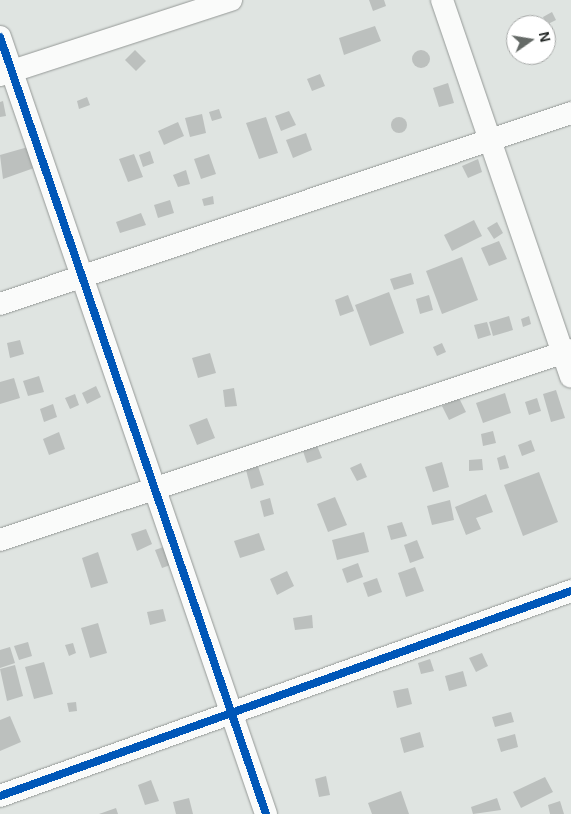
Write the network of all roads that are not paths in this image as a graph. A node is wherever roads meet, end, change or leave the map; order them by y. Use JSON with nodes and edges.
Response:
{"nodes":[{"id":1,"x":231,"y":0,"type":"edge"},
{"id":2,"x":442,"y":0,"type":"edge"},
{"id":3,"x":0,"y":37,"type":"edge"},
{"id":4,"x":6,"y":73,"type":"edge"},
{"id":5,"x":571,"y":113,"type":"edge"},
{"id":6,"x":491,"y":141,"type":"junction"},
{"id":7,"x":81,"y":278,"type":"junction"},
{"id":8,"x":0,"y":304,"type":"edge"},
{"id":9,"x":567,"y":352,"type":"edge"},
{"id":10,"x":571,"y":376,"type":"edge"},
{"id":11,"x":154,"y":488,"type":"junction"},
{"id":12,"x":0,"y":540,"type":"edge"},
{"id":13,"x":571,"y":592,"type":"edge"},
{"id":14,"x":231,"y":712,"type":"junction"},
{"id":15,"x":0,"y":796,"type":"edge"},
{"id":16,"x":266,"y":814,"type":"edge"}],
"edges":[{"from":1,"to":4,"type":"street"},
{"from":2,"to":6,"type":"street"},
{"from":3,"to":4,"type":"street"},
{"from":4,"to":7,"type":"street"},
{"from":5,"to":6,"type":"street"},
{"from":6,"to":7,"type":"street"},
{"from":6,"to":9,"type":"street"},
{"from":7,"to":8,"type":"street"},
{"from":7,"to":11,"type":"street"},
{"from":9,"to":10,"type":"street"},
{"from":9,"to":11,"type":"street"},
{"from":11,"to":12,"type":"street"},
{"from":11,"to":14,"type":"street"},
{"from":13,"to":14,"type":"street"},
{"from":14,"to":15,"type":"street"},
{"from":14,"to":16,"type":"street"}]}
